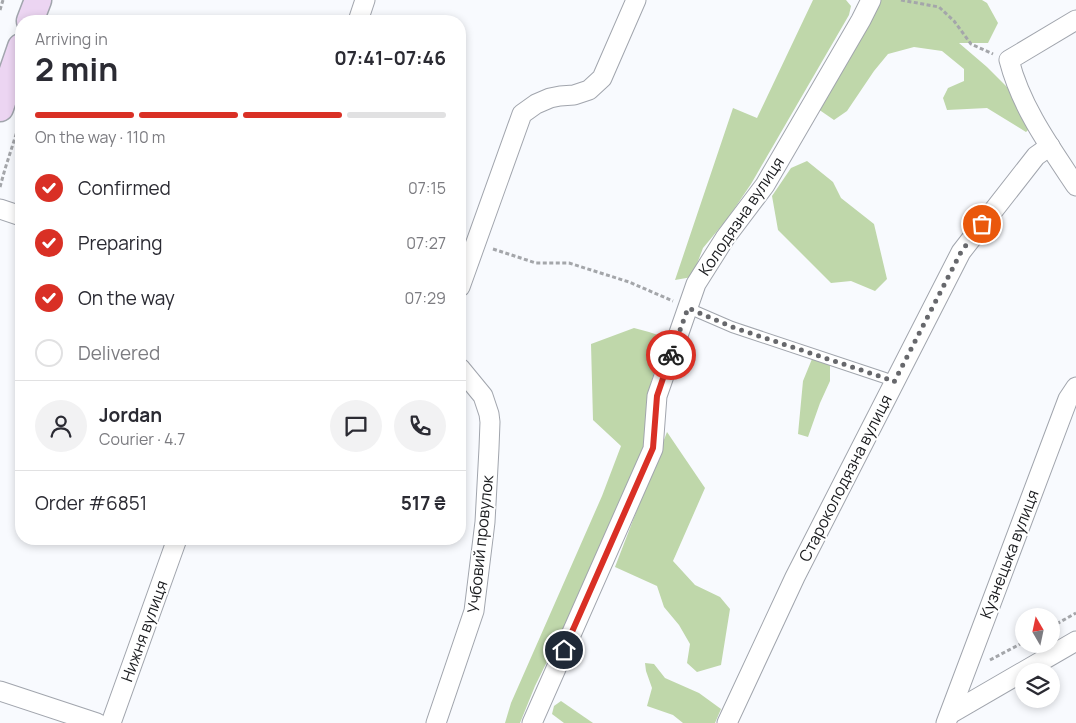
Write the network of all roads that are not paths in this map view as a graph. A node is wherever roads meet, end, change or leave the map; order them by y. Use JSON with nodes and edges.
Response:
{"nodes":[{"id":1,"x":38,"y":0,"type":"edge"},
{"id":2,"x":365,"y":0,"type":"edge"},
{"id":3,"x":636,"y":0,"type":"edge"},
{"id":4,"x":871,"y":0,"type":"edge"},
{"id":5,"x":32,"y":15,"type":"edge"},
{"id":6,"x":360,"y":15,"type":"edge"},
{"id":7,"x":1076,"y":20,"type":"edge"},
{"id":8,"x":15,"y":64,"type":"edge"},
{"id":9,"x":0,"y":108,"type":"edge"},
{"id":10,"x":1050,"y":146,"type":"junction"},
{"id":11,"x":1076,"y":186,"type":"edge"},
{"id":12,"x":0,"y":209,"type":"edge"},
{"id":13,"x":15,"y":214,"type":"edge"},
{"id":14,"x":466,"y":271,"type":"edge"},
{"id":15,"x":688,"y":308,"type":"junction"},
{"id":16,"x":466,"y":375,"type":"edge"},
{"id":17,"x":894,"y":382,"type":"junction"},
{"id":18,"x":1076,"y":387,"type":"edge"},
{"id":19,"x":175,"y":545,"type":"edge"},
{"id":20,"x":1076,"y":641,"type":"edge"},
{"id":21,"x":0,"y":691,"type":"edge"},
{"id":22,"x":948,"y":718,"type":"edge"},
{"id":23,"x":97,"y":723,"type":"edge"},
{"id":24,"x":112,"y":723,"type":"edge"},
{"id":25,"x":436,"y":723,"type":"edge"},
{"id":26,"x":532,"y":723,"type":"edge"},
{"id":27,"x":727,"y":723,"type":"edge"}],
"edges":[{"from":1,"to":5,"type":"street"},
{"from":2,"to":6,"type":"street"},
{"from":3,"to":14,"type":"street"},
{"from":4,"to":15,"type":"street","name":"Колодязна вулиця"},
{"from":7,"to":10,"type":"street"},
{"from":8,"to":9,"type":"street"},
{"from":10,"to":11,"type":"street"},
{"from":10,"to":17,"type":"street","name":"Староколодязна вулиця"},
{"from":12,"to":13,"type":"street"},
{"from":15,"to":17,"type":"lane"},
{"from":15,"to":26,"type":"street","name":"Колодязна вулиця"},
{"from":16,"to":25,"type":"street","name":"Учбовий провулок"},
{"from":17,"to":27,"type":"street","name":"Староколодязна вулиця"},
{"from":18,"to":22,"type":"street","name":"Кузнецька вулиця"},
{"from":19,"to":24,"type":"street","name":"Нижня вулиця"},
{"from":20,"to":22,"type":"street"},
{"from":21,"to":23,"type":"street"}]}
